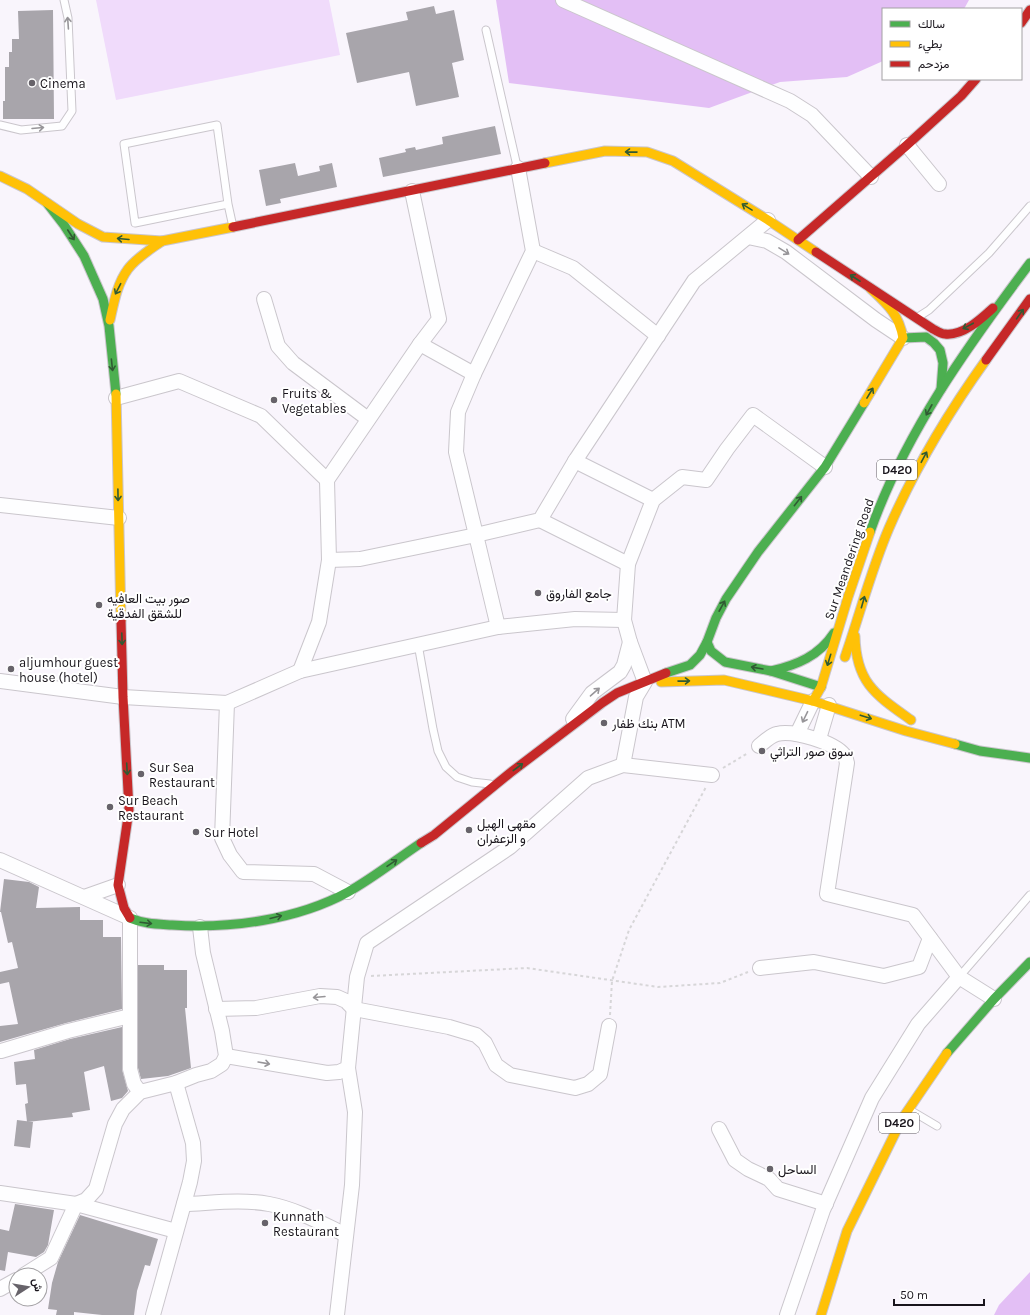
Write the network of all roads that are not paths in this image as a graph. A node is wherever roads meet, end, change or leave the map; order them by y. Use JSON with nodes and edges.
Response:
{"nodes":[{"id":1,"x":64,"y":0,"type":"edge"},
{"id":2,"x":563,"y":0,"type":"edge"},
{"id":3,"x":1030,"y":10,"type":"edge"},
{"id":4,"x":1022,"y":22,"type":"edge"},
{"id":5,"x":486,"y":30,"type":"dead end"},
{"id":6,"x":975,"y":80,"type":"edge"},
{"id":7,"x":0,"y":125,"type":"edge"},
{"id":8,"x":907,"y":146,"type":"junction"},
{"id":9,"x":518,"y":168,"type":"junction"},
{"id":10,"x":0,"y":176,"type":"edge"},
{"id":11,"x":870,"y":177,"type":"junction"},
{"id":12,"x":939,"y":184,"type":"dead end"},
{"id":13,"x":412,"y":191,"type":"junction"},
{"id":14,"x":47,"y":204,"type":"junction"},
{"id":15,"x":228,"y":204,"type":"junction"},
{"id":16,"x":1030,"y":206,"type":"edge"},
{"id":17,"x":768,"y":220,"type":"junction"},
{"id":18,"x":234,"y":227,"type":"junction"},
{"id":19,"x":748,"y":237,"type":"junction"},
{"id":20,"x":798,"y":240,"type":"junction"},
{"id":21,"x":162,"y":241,"type":"junction"},
{"id":22,"x":533,"y":251,"type":"junction"},
{"id":23,"x":1030,"y":263,"type":"edge"},
{"id":24,"x":870,"y":288,"type":"junction"},
{"id":25,"x":264,"y":299,"type":"dead end"},
{"id":26,"x":1030,"y":299,"type":"edge"},
{"id":27,"x":999,"y":303,"type":"junction"},
{"id":28,"x":916,"y":318,"type":"junction"},
{"id":29,"x":109,"y":326,"type":"junction"},
{"id":30,"x":658,"y":336,"type":"junction"},
{"id":31,"x":904,"y":338,"type":"junction"},
{"id":32,"x":420,"y":344,"type":"junction"},
{"id":33,"x":474,"y":374,"type":"junction"},
{"id":34,"x":941,"y":389,"type":"junction"},
{"id":35,"x":116,"y":398,"type":"junction"},
{"id":36,"x":368,"y":419,"type":"junction"},
{"id":37,"x":575,"y":461,"type":"junction"},
{"id":38,"x":825,"y":467,"type":"junction"},
{"id":39,"x":327,"y":480,"type":"junction"},
{"id":40,"x":653,"y":500,"type":"junction"},
{"id":41,"x":0,"y":504,"type":"edge"},
{"id":42,"x":119,"y":518,"type":"junction"},
{"id":43,"x":540,"y":520,"type":"junction"},
{"id":44,"x":476,"y":535,"type":"junction"},
{"id":45,"x":329,"y":560,"type":"junction"},
{"id":46,"x":628,"y":564,"type":"junction"},
{"id":47,"x":624,"y":620,"type":"junction"},
{"id":48,"x":841,"y":620,"type":"junction"},
{"id":49,"x":856,"y":625,"type":"junction"},
{"id":50,"x":498,"y":627,"type":"junction"},
{"id":51,"x":630,"y":642,"type":"junction"},
{"id":52,"x":707,"y":642,"type":"junction"},
{"id":53,"x":418,"y":644,"type":"junction"},
{"id":54,"x":840,"y":669,"type":"dead end"},
{"id":55,"x":300,"y":671,"type":"junction"},
{"id":56,"x":771,"y":671,"type":"junction"},
{"id":57,"x":0,"y":681,"type":"edge"},
{"id":58,"x":645,"y":682,"type":"junction"},
{"id":59,"x":821,"y":687,"type":"junction"},
{"id":60,"x":123,"y":697,"type":"junction"},
{"id":61,"x":831,"y":698,"type":"junction"},
{"id":62,"x":813,"y":701,"type":"junction"},
{"id":63,"x":227,"y":703,"type":"junction"},
{"id":64,"x":882,"y":709,"type":"dead end"},
{"id":65,"x":917,"y":723,"type":"junction"},
{"id":66,"x":562,"y":734,"type":"junction"},
{"id":67,"x":797,"y":734,"type":"junction"},
{"id":68,"x":819,"y":739,"type":"junction"},
{"id":69,"x":759,"y":746,"type":"road end"},
{"id":70,"x":965,"y":746,"type":"junction"},
{"id":71,"x":1030,"y":758,"type":"edge"},
{"id":72,"x":623,"y":765,"type":"junction"},
{"id":73,"x":712,"y":776,"type":"road end"},
{"id":74,"x":496,"y":784,"type":"junction"},
{"id":75,"x":0,"y":860,"type":"edge"},
{"id":76,"x":118,"y":884,"type":"junction"},
{"id":77,"x":348,"y":892,"type":"junction"},
{"id":78,"x":1030,"y":895,"type":"edge"},
{"id":79,"x":84,"y":897,"type":"junction"},
{"id":80,"x":130,"y":918,"type":"junction"},
{"id":81,"x":200,"y":927,"type":"junction"},
{"id":82,"x":930,"y":938,"type":"junction"},
{"id":83,"x":1030,"y":962,"type":"edge"},
{"id":84,"x":760,"y":968,"type":"road end"},
{"id":85,"x":959,"y":977,"type":"junction"},
{"id":86,"x":994,"y":999,"type":"junction"},
{"id":87,"x":354,"y":1008,"type":"junction"},
{"id":88,"x":216,"y":1009,"type":"junction"},
{"id":89,"x":130,"y":1016,"type":"junction"},
{"id":90,"x":609,"y":1026,"type":"road end"},
{"id":91,"x":1,"y":1051,"type":"dead end"},
{"id":92,"x":226,"y":1056,"type":"junction"},
{"id":93,"x":348,"y":1068,"type":"junction"},
{"id":94,"x":176,"y":1083,"type":"junction"},
{"id":95,"x":140,"y":1092,"type":"junction"},
{"id":96,"x":908,"y":1109,"type":"junction"},
{"id":97,"x":937,"y":1126,"type":"dead end"},
{"id":98,"x":720,"y":1129,"type":"dead end"},
{"id":99,"x":0,"y":1193,"type":"edge"},
{"id":100,"x":76,"y":1204,"type":"junction"},
{"id":101,"x":184,"y":1204,"type":"junction"},
{"id":102,"x":826,"y":1204,"type":"junction"},
{"id":103,"x":176,"y":1232,"type":"junction"},
{"id":104,"x":346,"y":1234,"type":"junction"},
{"id":105,"x":37,"y":1267,"type":"edge"},
{"id":106,"x":153,"y":1315,"type":"edge"},
{"id":107,"x":337,"y":1315,"type":"edge"},
{"id":108,"x":787,"y":1315,"type":"edge"},
{"id":109,"x":821,"y":1315,"type":"edge"}],
"edges":[{"from":7,"to":1,"type":"lane","one_way":true},
{"from":2,"to":11,"type":"street"},
{"from":3,"to":4,"type":"street"},
{"from":5,"to":9,"type":"lane"},
{"from":6,"to":8,"type":"street"},
{"from":8,"to":11,"type":"street"},
{"from":8,"to":12,"type":"street"},
{"from":9,"to":13,"type":"street"},
{"from":17,"to":9,"type":"street","one_way":true},
{"from":9,"to":22,"type":"street"},
{"from":10,"to":14,"type":"street"},
{"from":11,"to":20,"type":"street"},
{"from":13,"to":18,"type":"street"},
{"from":13,"to":32,"type":"street"},
{"from":21,"to":14,"type":"street","one_way":true},
{"from":14,"to":29,"type":"street","one_way":true},
{"from":15,"to":15,"type":"lane"},
{"from":15,"to":18,"type":"lane"},
{"from":16,"to":28,"type":"lane"},
{"from":17,"to":19,"type":"street"},
{"from":17,"to":20,"type":"street"},
{"from":18,"to":21,"type":"street"},
{"from":19,"to":30,"type":"street"},
{"from":19,"to":31,"type":"street","one_way":true},
{"from":24,"to":20,"type":"street","one_way":true},
{"from":21,"to":29,"type":"street","one_way":true},
{"from":22,"to":30,"type":"street"},
{"from":22,"to":33,"type":"street"},
{"from":23,"to":27,"type":"street","name":"Sur Meandering Road","number":"D420"},
{"from":24,"to":28,"type":"street"},
{"from":24,"to":31,"type":"street"},
{"from":25,"to":36,"type":"street"},
{"from":49,"to":26,"type":"street","name":"Sur Meandering Road","number":"D420","one_way":true},
{"from":27,"to":28,"type":"street","one_way":true},
{"from":27,"to":34,"type":"street","name":"Sur Meandering Road","number":"D420"},
{"from":29,"to":35,"type":"street","one_way":true},
{"from":30,"to":37,"type":"street"},
{"from":31,"to":34,"type":"street"},
{"from":38,"to":31,"type":"street","one_way":true},
{"from":32,"to":33,"type":"street"},
{"from":32,"to":36,"type":"street"},
{"from":33,"to":44,"type":"street"},
{"from":34,"to":48,"type":"street","name":"Sur Meandering Road","number":"D420","one_way":true},
{"from":35,"to":39,"type":"street"},
{"from":35,"to":42,"type":"street","one_way":true},
{"from":36,"to":39,"type":"street"},
{"from":37,"to":40,"type":"street"},
{"from":37,"to":43,"type":"street"},
{"from":38,"to":40,"type":"street"},
{"from":52,"to":38,"type":"street","one_way":true},
{"from":39,"to":45,"type":"street"},
{"from":40,"to":46,"type":"street"},
{"from":41,"to":42,"type":"street"},
{"from":42,"to":60,"type":"street","one_way":true},
{"from":43,"to":44,"type":"street"},
{"from":43,"to":46,"type":"street"},
{"from":44,"to":45,"type":"street"},
{"from":44,"to":50,"type":"street"},
{"from":45,"to":55,"type":"street"},
{"from":46,"to":47,"type":"street"},
{"from":47,"to":50,"type":"street"},
{"from":47,"to":51,"type":"street"},
{"from":48,"to":56,"type":"street"},
{"from":48,"to":59,"type":"street","name":"Sur Meandering Road","number":"D420","one_way":true},
{"from":49,"to":54,"type":"street","name":"Sur Meandering Road","number":"D420"},
{"from":49,"to":65,"type":"street"},
{"from":50,"to":53,"type":"street"},
{"from":51,"to":58,"type":"street"},
{"from":66,"to":51,"type":"street","one_way":true},
{"from":56,"to":52,"type":"street","one_way":true},
{"from":52,"to":58,"type":"street"},
{"from":53,"to":55,"type":"street"},
{"from":53,"to":74,"type":"lane"},
{"from":55,"to":63,"type":"street"},
{"from":56,"to":59,"type":"street"},
{"from":57,"to":60,"type":"street"},
{"from":58,"to":62,"type":"street","one_way":true},
{"from":58,"to":66,"type":"street"},
{"from":58,"to":72,"type":"street"},
{"from":59,"to":61,"type":"street"},
{"from":59,"to":62,"type":"street","name":"Sur Meandering Road","number":"D420"},
{"from":60,"to":63,"type":"street"},
{"from":60,"to":76,"type":"street","one_way":true},
{"from":61,"to":62,"type":"street"},
{"from":61,"to":68,"type":"street"},
{"from":61,"to":70,"type":"street","one_way":true},
{"from":62,"to":67,"type":"street","one_way":true},
{"from":63,"to":77,"type":"street"},
{"from":64,"to":65,"type":"street"},
{"from":65,"to":70,"type":"street"},
{"from":74,"to":66,"type":"street","one_way":true},
{"from":67,"to":68,"type":"street"},
{"from":67,"to":69,"type":"street"},
{"from":68,"to":82,"type":"street"},
{"from":70,"to":71,"type":"street"},
{"from":72,"to":73,"type":"street"},
{"from":72,"to":87,"type":"street"},
{"from":77,"to":74,"type":"street","one_way":true},
{"from":75,"to":79,"type":"street"},
{"from":76,"to":79,"type":"street"},
{"from":76,"to":80,"type":"street"},
{"from":81,"to":77,"type":"street","one_way":true},
{"from":78,"to":85,"type":"lane"},
{"from":79,"to":80,"type":"street"},
{"from":80,"to":81,"type":"street","one_way":true},
{"from":80,"to":89,"type":"street"},
{"from":81,"to":88,"type":"street"},
{"from":82,"to":84,"type":"street"},
{"from":82,"to":85,"type":"street"},
{"from":83,"to":86,"type":"street","number":"D420"},
{"from":85,"to":86,"type":"street"},
{"from":85,"to":102,"type":"street"},
{"from":86,"to":96,"type":"street","number":"D420"},
{"from":87,"to":88,"type":"street","one_way":true},
{"from":87,"to":90,"type":"street"},
{"from":87,"to":93,"type":"street"},
{"from":88,"to":92,"type":"street"},
{"from":89,"to":91,"type":"street"},
{"from":89,"to":95,"type":"street"},
{"from":92,"to":93,"type":"street","one_way":true},
{"from":92,"to":94,"type":"street"},
{"from":93,"to":104,"type":"street"},
{"from":94,"to":95,"type":"street"},
{"from":94,"to":101,"type":"street"},
{"from":95,"to":100,"type":"street"},
{"from":96,"to":97,"type":"lane"},
{"from":96,"to":109,"type":"street","number":"D420"},
{"from":98,"to":102,"type":"street"},
{"from":99,"to":100,"type":"street"},
{"from":100,"to":103,"type":"street"},
{"from":100,"to":105,"type":"street"},
{"from":101,"to":103,"type":"street"},
{"from":101,"to":104,"type":"street"},
{"from":102,"to":108,"type":"street"},
{"from":103,"to":106,"type":"street"},
{"from":104,"to":107,"type":"street"}]}
